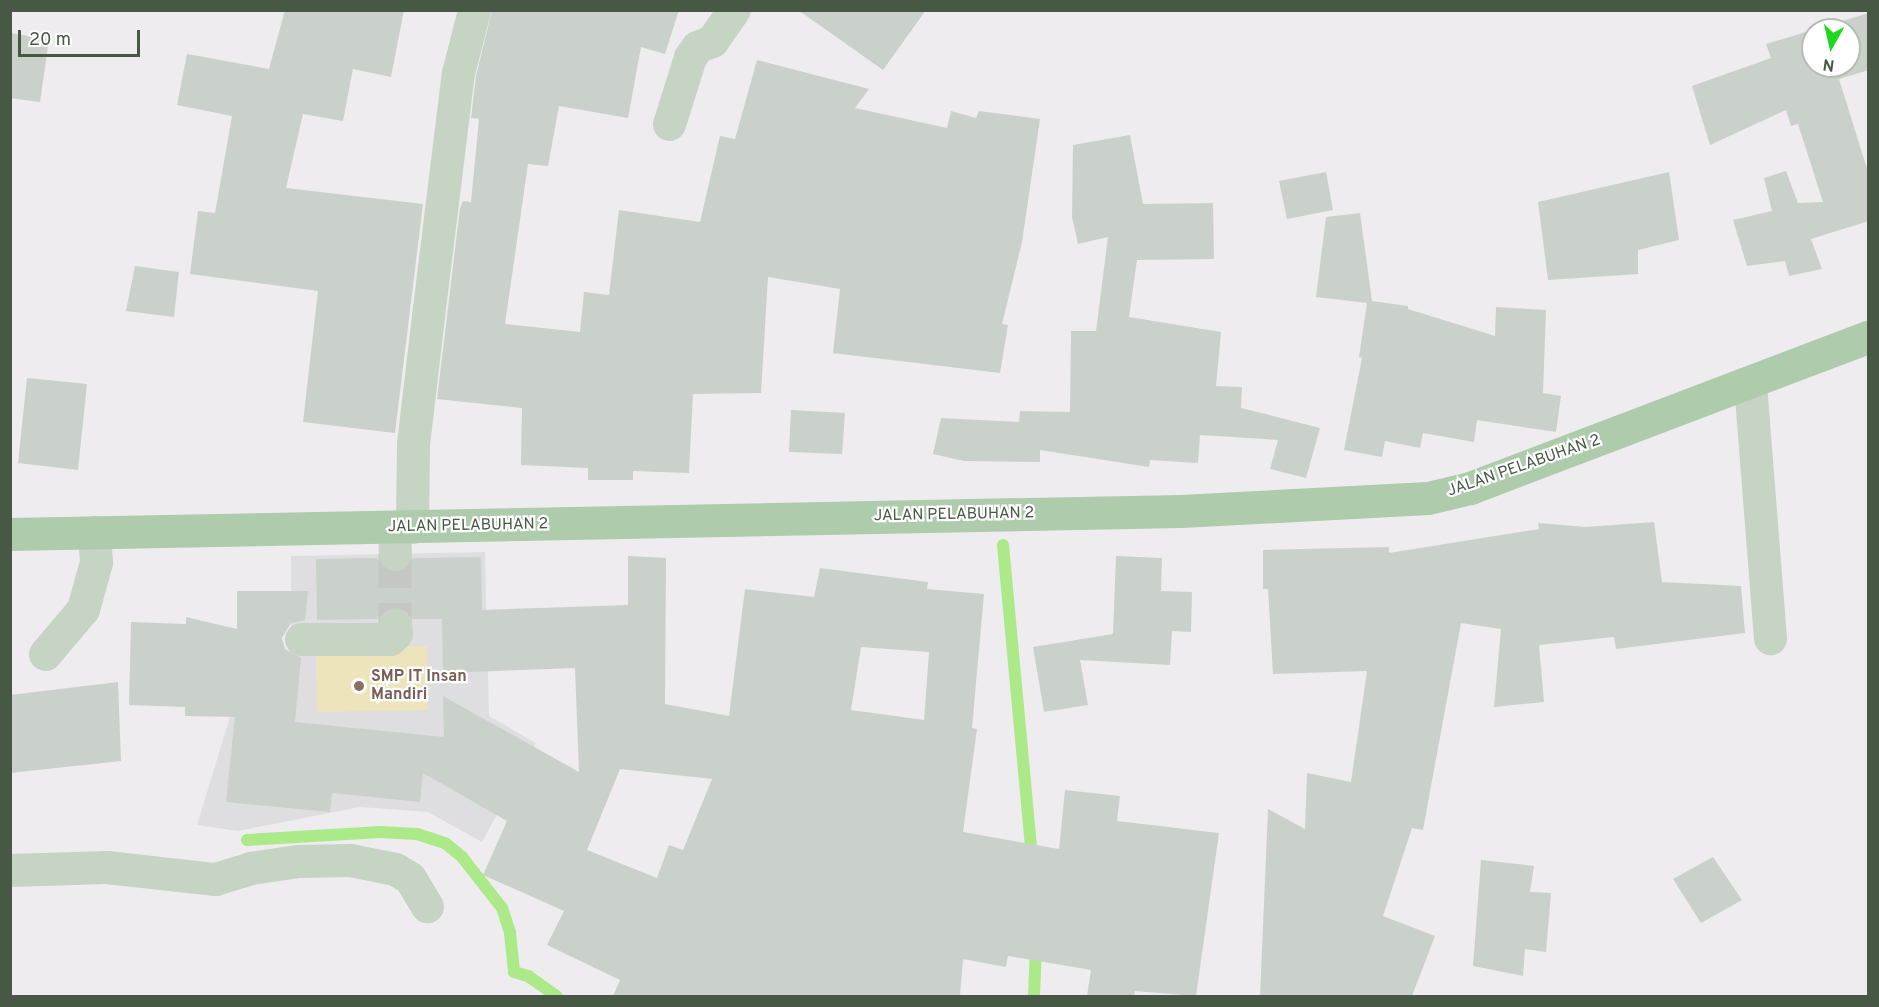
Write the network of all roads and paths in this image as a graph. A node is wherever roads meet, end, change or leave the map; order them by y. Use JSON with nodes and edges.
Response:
{"nodes":[{"id":1,"x":474,"y":10,"type":"edge"},
{"id":2,"x":734,"y":10,"type":"edge"},
{"id":3,"x":669,"y":124,"type":"dead end"},
{"id":4,"x":1869,"y":337,"type":"edge"},
{"id":5,"x":1750,"y":384,"type":"junction"},
{"id":6,"x":94,"y":532,"type":"junction"},
{"id":7,"x":10,"y":534,"type":"edge"},
{"id":8,"x":400,"y":536,"type":"junction"},
{"id":9,"x":395,"y":624,"type":"dead end"},
{"id":10,"x":1770,"y":638,"type":"dead end"},
{"id":11,"x":301,"y":639,"type":"dead end"},
{"id":12,"x":45,"y":654,"type":"dead end"},
{"id":13,"x":10,"y":870,"type":"edge"},
{"id":14,"x":427,"y":906,"type":"dead end"}],
"edges":[{"from":1,"to":8,"type":"street"},
{"from":2,"to":3,"type":"street"},
{"from":4,"to":5,"type":"main road","name":"JALAN PELABUHAN 2"},
{"from":5,"to":8,"type":"main road","name":"JALAN PELABUHAN 2"},
{"from":5,"to":10,"type":"street"},
{"from":6,"to":7,"type":"main road","name":"JALAN PELABUHAN 2"},
{"from":6,"to":8,"type":"main road","name":"JALAN PELABUHAN 2"},
{"from":6,"to":12,"type":"street"},
{"from":9,"to":11,"type":"street"},
{"from":13,"to":14,"type":"street"}]}
